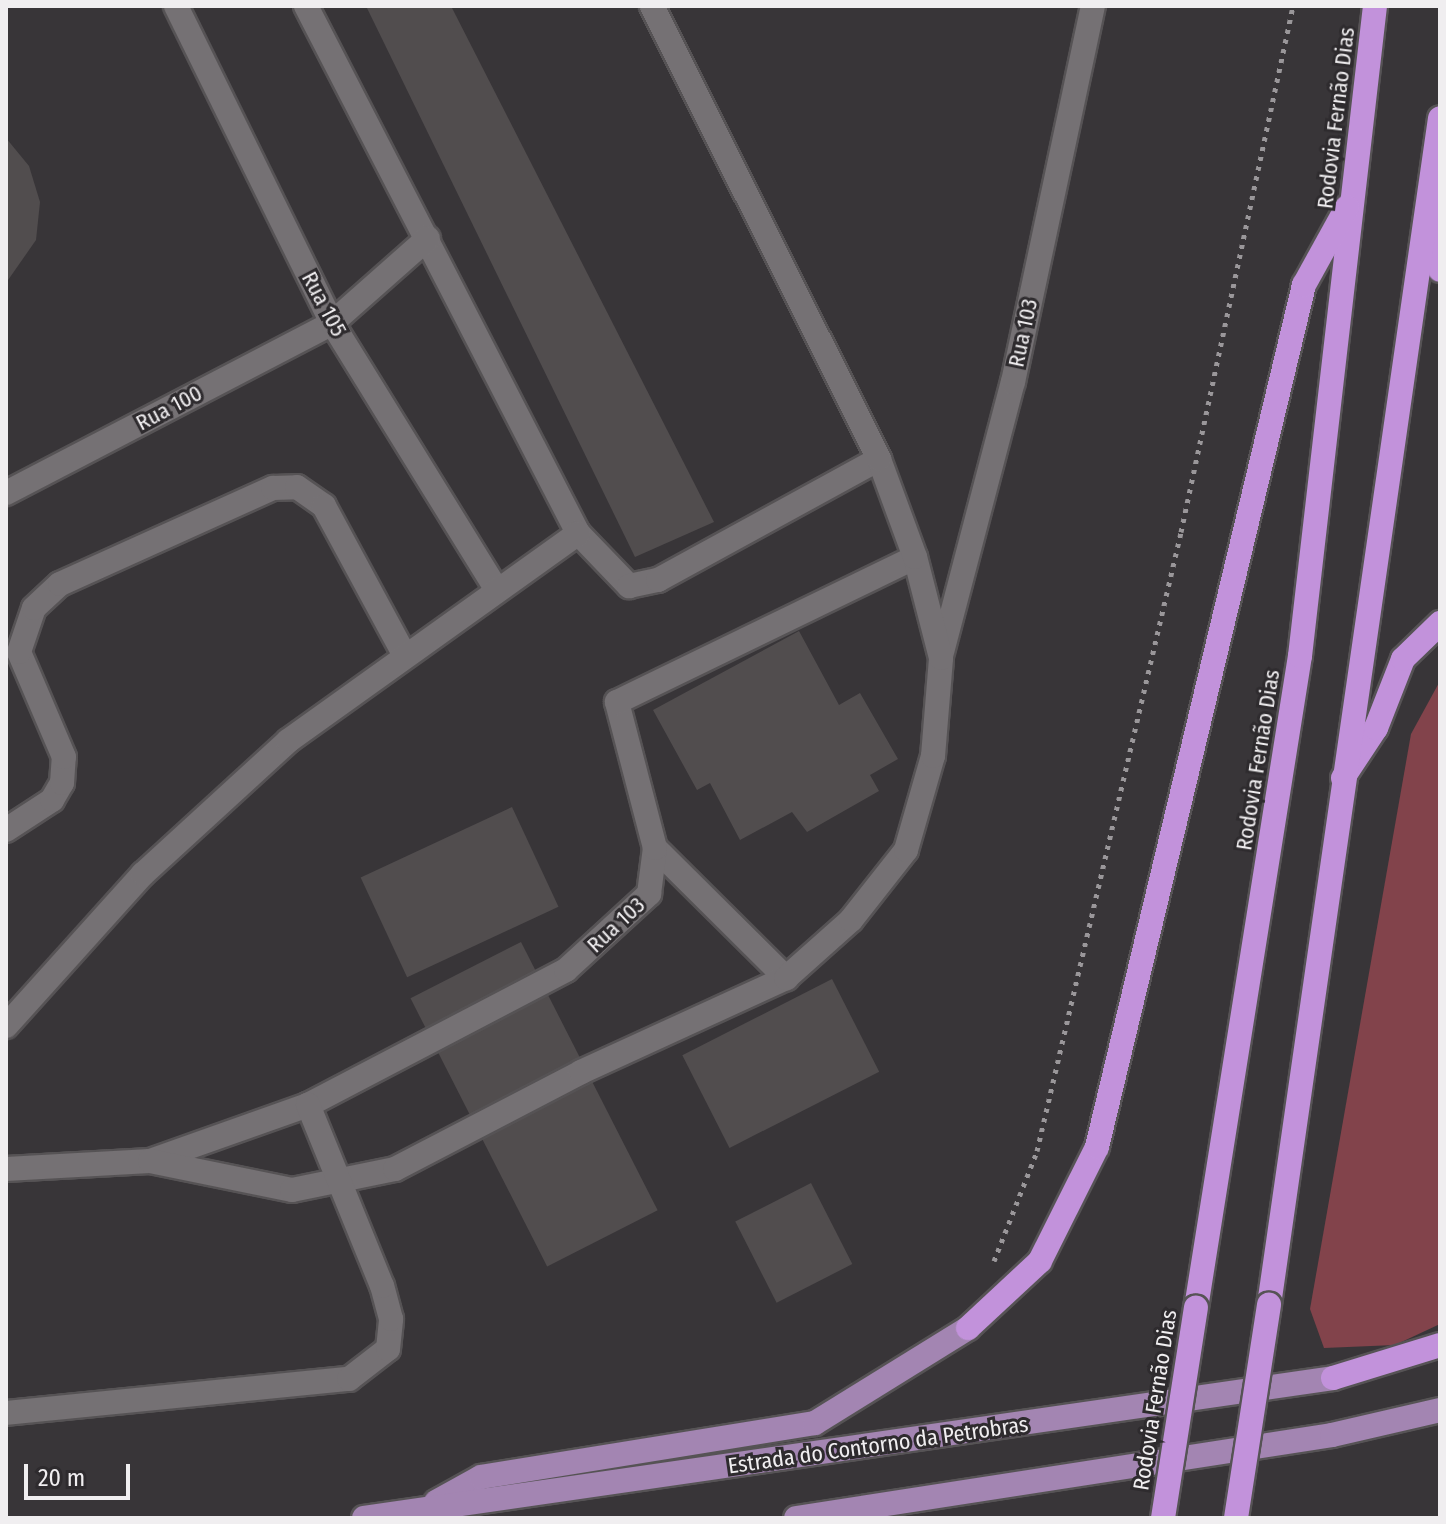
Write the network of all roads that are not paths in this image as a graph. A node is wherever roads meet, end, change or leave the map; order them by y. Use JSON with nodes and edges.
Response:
{"nodes":[{"id":1,"x":176,"y":6,"type":"edge"},
{"id":2,"x":306,"y":6,"type":"edge"},
{"id":3,"x":652,"y":6,"type":"edge"},
{"id":4,"x":1093,"y":6,"type":"edge"},
{"id":5,"x":1375,"y":6,"type":"edge"},
{"id":6,"x":1440,"y":118,"type":"edge"},
{"id":7,"x":1433,"y":169,"type":"junction"},
{"id":8,"x":1354,"y":195,"type":"junction"},
{"id":9,"x":428,"y":238,"type":"junction"},
{"id":10,"x":1440,"y":270,"type":"edge"},
{"id":11,"x":332,"y":323,"type":"junction"},
{"id":12,"x":879,"y":459,"type":"junction"},
{"id":13,"x":6,"y":493,"type":"edge"},
{"id":14,"x":578,"y":533,"type":"junction"},
{"id":15,"x":915,"y":557,"type":"junction"},
{"id":16,"x":496,"y":589,"type":"junction"},
{"id":17,"x":1440,"y":623,"type":"edge"},
{"id":18,"x":405,"y":656,"type":"junction"},
{"id":19,"x":941,"y":658,"type":"junction"},
{"id":20,"x":1340,"y":783,"type":"junction"},
{"id":21,"x":6,"y":830,"type":"edge"},
{"id":22,"x":655,"y":848,"type":"junction"},
{"id":23,"x":786,"y":978,"type":"junction"},
{"id":24,"x":6,"y":1026,"type":"edge"},
{"id":25,"x":308,"y":1105,"type":"junction"},
{"id":26,"x":150,"y":1161,"type":"junction"},
{"id":27,"x":6,"y":1169,"type":"edge"},
{"id":28,"x":341,"y":1180,"type":"junction"},
{"id":29,"x":968,"y":1328,"type":"joint"},
{"id":30,"x":1440,"y":1345,"type":"edge"},
{"id":31,"x":1333,"y":1378,"type":"joint"},
{"id":32,"x":1440,"y":1410,"type":"edge"},
{"id":33,"x":6,"y":1413,"type":"edge"},
{"id":34,"x":423,"y":1509,"type":"junction"},
{"id":35,"x":364,"y":1518,"type":"edge"},
{"id":36,"x":796,"y":1518,"type":"edge"},
{"id":37,"x":1163,"y":1518,"type":"edge"},
{"id":38,"x":1236,"y":1518,"type":"edge"}],
"edges":[{"from":1,"to":11,"type":"lane","name":"Rua 105"},
{"from":2,"to":9,"type":"lane"},
{"from":3,"to":12,"type":"lane","name":"Rua 103"},
{"from":4,"to":19,"type":"lane","name":"Rua 103"},
{"from":5,"to":8,"type":"highway","name":"Rodovia Fernão Dias"},
{"from":6,"to":7,"type":"highway"},
{"from":7,"to":10,"type":"highway"},
{"from":7,"to":20,"type":"highway"},
{"from":8,"to":29,"type":"highway"},
{"from":8,"to":37,"type":"highway","name":"Rodovia Fernão Dias","bridge":true},
{"from":9,"to":11,"type":"lane","name":"Rua 100"},
{"from":9,"to":14,"type":"lane"},
{"from":11,"to":13,"type":"lane","name":"Rua 100"},
{"from":11,"to":16,"type":"lane","name":"Rua 105"},
{"from":12,"to":14,"type":"lane"},
{"from":12,"to":15,"type":"lane","name":"Rua 103"},
{"from":14,"to":16,"type":"lane"},
{"from":15,"to":19,"type":"lane","name":"Rua 103"},
{"from":15,"to":22,"type":"lane","name":"Rua 103"},
{"from":16,"to":18,"type":"lane"},
{"from":17,"to":20,"type":"highway"},
{"from":18,"to":21,"type":"lane"},
{"from":18,"to":24,"type":"lane"},
{"from":19,"to":23,"type":"lane","name":"Rua 103"},
{"from":20,"to":38,"type":"highway","bridge":true},
{"from":22,"to":23,"type":"lane"},
{"from":22,"to":25,"type":"lane","name":"Rua 103"},
{"from":23,"to":28,"type":"lane","name":"Rua 103"},
{"from":25,"to":26,"type":"lane","name":"Rua 103"},
{"from":25,"to":28,"type":"lane"},
{"from":26,"to":27,"type":"lane","name":"Rua 103"},
{"from":26,"to":28,"type":"lane","name":"Rua 103"},
{"from":28,"to":33,"type":"lane"},
{"from":29,"to":34,"type":"main road"},
{"from":30,"to":31,"type":"highway"},
{"from":31,"to":34,"type":"main road","name":"Estrada do Contorno da Petrobras"},
{"from":32,"to":36,"type":"main road"},
{"from":34,"to":35,"type":"main road","name":"Estrada do Contorno da Petrobras"}]}
